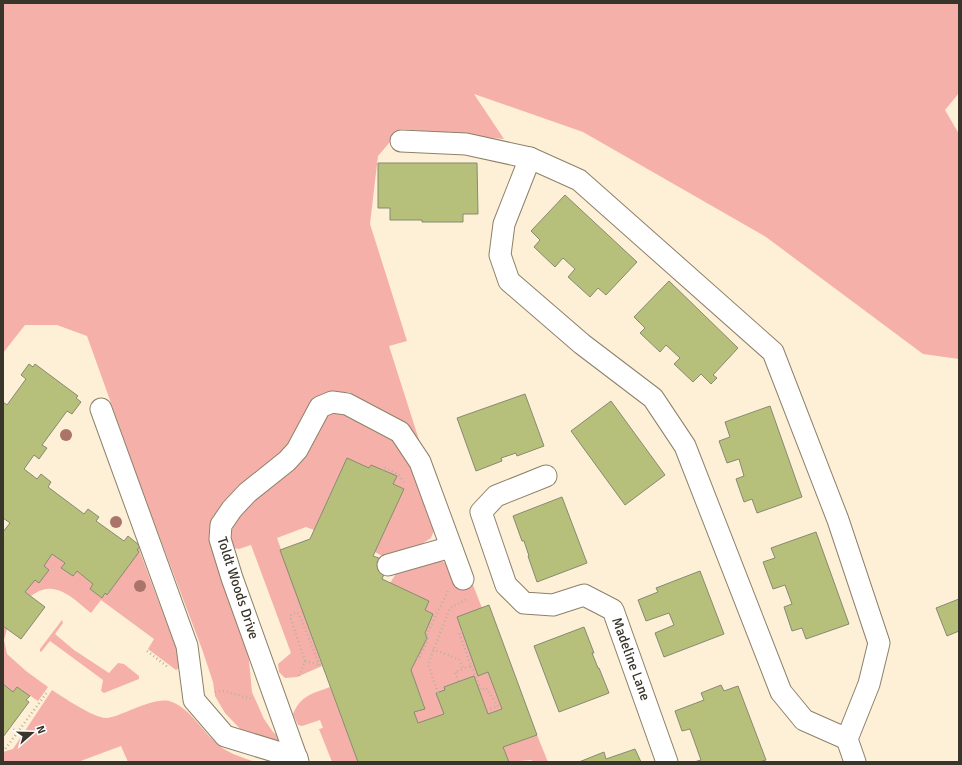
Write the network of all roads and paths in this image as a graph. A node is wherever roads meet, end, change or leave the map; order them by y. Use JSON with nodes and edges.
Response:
{"nodes":[{"id":1,"x":401,"y":141,"type":"dead end"},
{"id":2,"x":530,"y":158,"type":"junction"},
{"id":3,"x":101,"y":409,"type":"dead end"},
{"id":4,"x":546,"y":476,"type":"dead end"},
{"id":5,"x":451,"y":547,"type":"junction"},
{"id":6,"x":388,"y":565,"type":"dead end"},
{"id":7,"x":461,"y":589,"type":"junction"},
{"id":8,"x":462,"y":631,"type":"dead end"},
{"id":9,"x":433,"y":649,"type":"junction"},
{"id":10,"x":147,"y":651,"type":"dead end"},
{"id":11,"x":417,"y":658,"type":"dead end"},
{"id":12,"x":305,"y":661,"type":"junction"},
{"id":13,"x":471,"y":666,"type":"junction"},
{"id":14,"x":463,"y":669,"type":"junction"},
{"id":15,"x":173,"y":672,"type":"dead end"},
{"id":16,"x":299,"y":676,"type":"dead end"},
{"id":17,"x":459,"y":682,"type":"dead end"},
{"id":18,"x":48,"y":691,"type":"dead end"},
{"id":19,"x":215,"y":692,"type":"dead end"},
{"id":20,"x":438,"y":692,"type":"dead end"},
{"id":21,"x":259,"y":700,"type":"dead end"},
{"id":22,"x":487,"y":710,"type":"dead end"},
{"id":23,"x":10,"y":727,"type":"dead end"},
{"id":24,"x":18,"y":732,"type":"junction"},
{"id":25,"x":847,"y":739,"type":"junction"},
{"id":26,"x":3,"y":752,"type":"edge"},
{"id":27,"x":298,"y":760,"type":"edge"},
{"id":28,"x":667,"y":762,"type":"edge"},
{"id":29,"x":855,"y":762,"type":"edge"}],
"edges":[{"from":1,"to":2,"type":"lane"},
{"from":2,"to":25,"type":"lane"},
{"from":2,"to":25,"type":"lane"},
{"from":3,"to":27,"type":"lane"},
{"from":4,"to":28,"type":"lane","name":"Madeline Lane"},
{"from":5,"to":6,"type":"lane"},
{"from":5,"to":7,"type":"lane","name":"Toldt Woods Drive"},
{"from":5,"to":27,"type":"lane","name":"Toldt Woods Drive"},
{"from":7,"to":9,"type":"path"},
{"from":7,"to":11,"type":"path"},
{"from":8,"to":13,"type":"path"},
{"from":9,"to":14,"type":"path"},
{"from":9,"to":20,"type":"path"},
{"from":10,"to":15,"type":"path"},
{"from":12,"to":12,"type":"path"},
{"from":12,"to":16,"type":"path"},
{"from":13,"to":14,"type":"path"},
{"from":13,"to":22,"type":"path"},
{"from":14,"to":17,"type":"path"},
{"from":18,"to":24,"type":"path"},
{"from":19,"to":21,"type":"path"},
{"from":23,"to":24,"type":"path"},
{"from":24,"to":26,"type":"path"},
{"from":25,"to":29,"type":"lane"}]}
